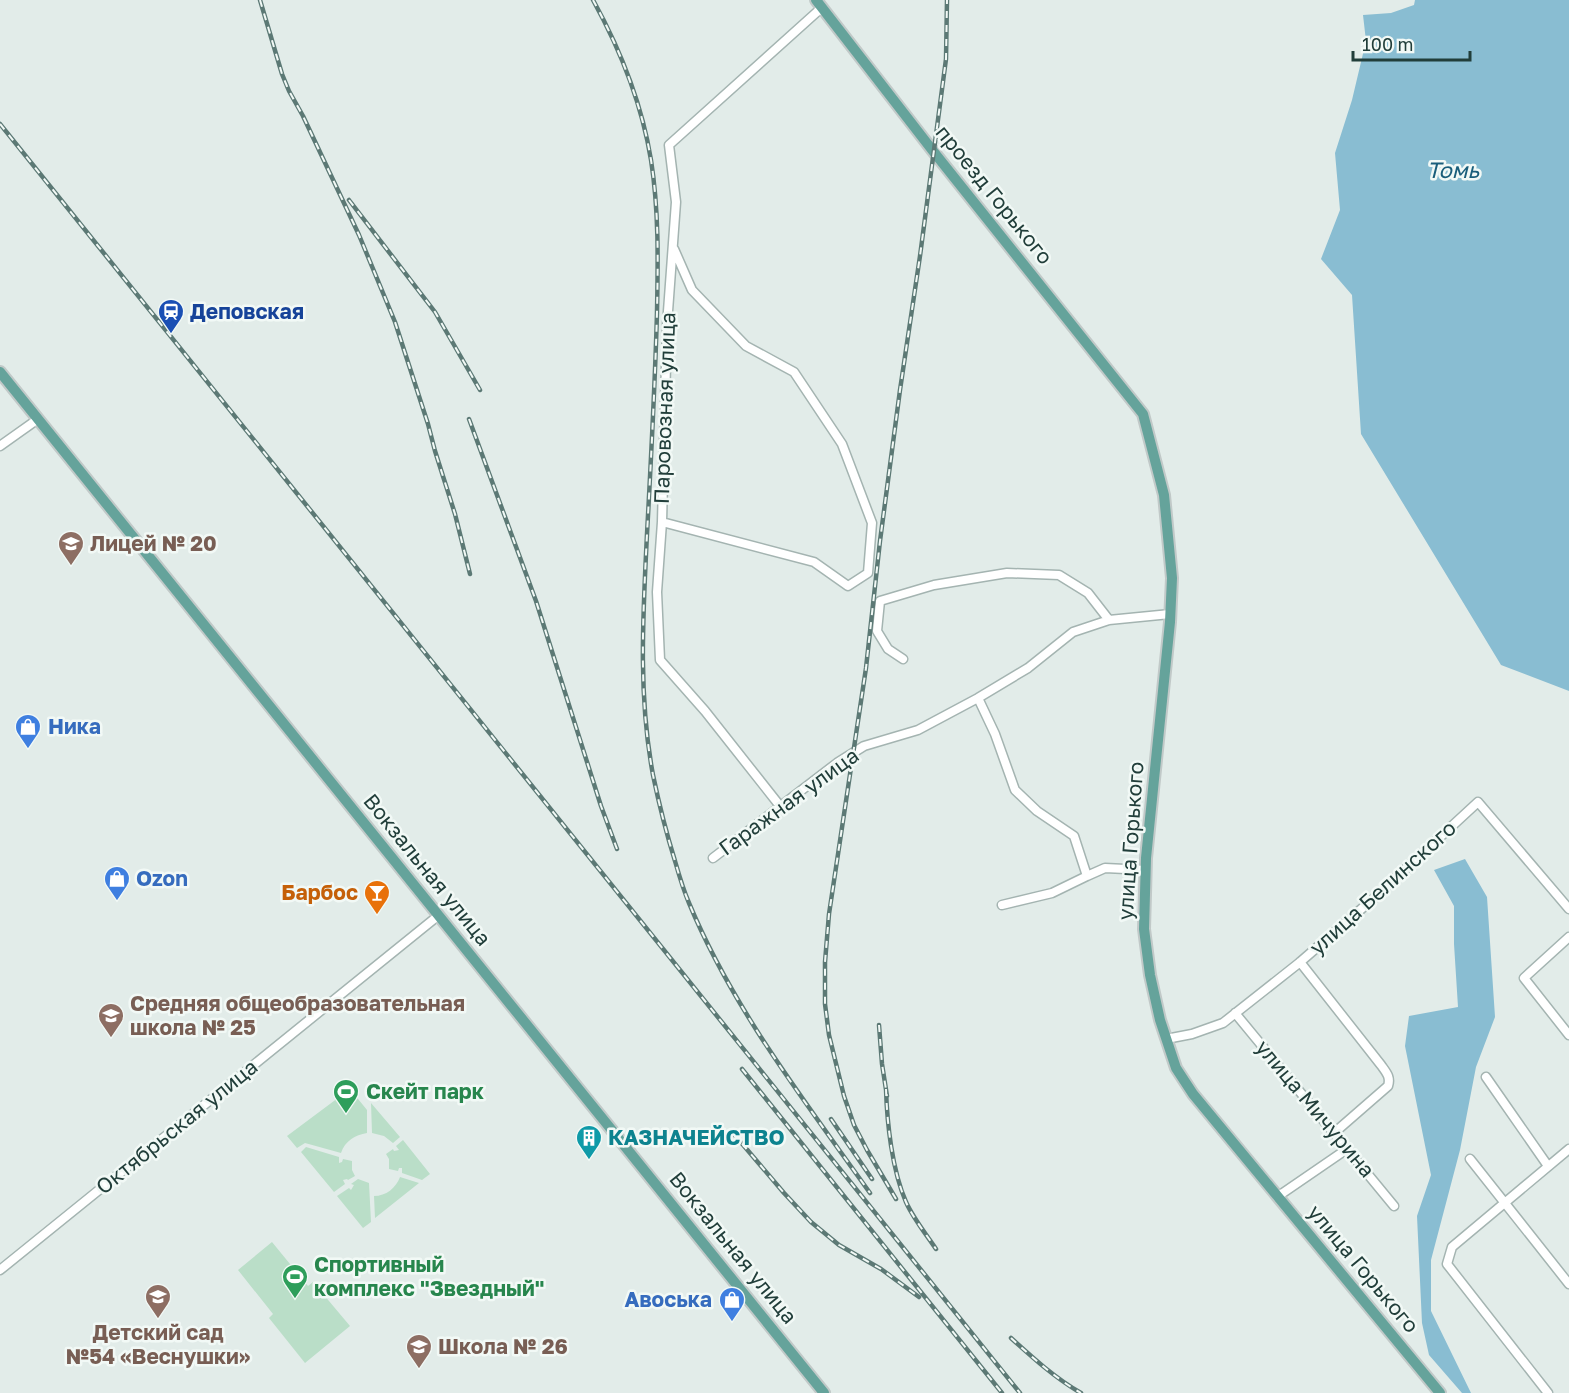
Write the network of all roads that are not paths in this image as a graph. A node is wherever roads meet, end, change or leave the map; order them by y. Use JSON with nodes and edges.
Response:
{"nodes":[{"id":1,"x":816,"y":0,"type":"edge"},
{"id":2,"x":823,"y":10,"type":"junction"},
{"id":3,"x":672,"y":246,"type":"junction"},
{"id":4,"x":0,"y":372,"type":"edge"},
{"id":5,"x":1143,"y":414,"type":"joint"},
{"id":6,"x":38,"y":419,"type":"junction"},
{"id":7,"x":0,"y":446,"type":"edge"},
{"id":8,"x":662,"y":522,"type":"junction"},
{"id":9,"x":1170,"y":614,"type":"junction"},
{"id":10,"x":1109,"y":620,"type":"junction"},
{"id":11,"x":903,"y":659,"type":"dead end"},
{"id":12,"x":978,"y":698,"type":"junction"},
{"id":13,"x":780,"y":806,"type":"junction"},
{"id":14,"x":713,"y":858,"type":"dead end"},
{"id":15,"x":1146,"y":870,"type":"junction"},
{"id":16,"x":1087,"y":876,"type":"junction"},
{"id":17,"x":1002,"y":905,"type":"dead end"},
{"id":18,"x":1569,"y":909,"type":"edge"},
{"id":19,"x":439,"y":915,"type":"junction"},
{"id":20,"x":1569,"y":937,"type":"edge"},
{"id":21,"x":1300,"y":962,"type":"junction"},
{"id":22,"x":1235,"y":1013,"type":"junction"},
{"id":23,"x":1569,"y":1035,"type":"edge"},
{"id":24,"x":1166,"y":1039,"type":"junction"},
{"id":25,"x":1486,"y":1077,"type":"dead end"},
{"id":26,"x":1334,"y":1133,"type":"junction"},
{"id":27,"x":1347,"y":1149,"type":"junction"},
{"id":28,"x":1569,"y":1149,"type":"edge"},
{"id":29,"x":1470,"y":1159,"type":"dead end"},
{"id":30,"x":1548,"y":1166,"type":"junction"},
{"id":31,"x":1277,"y":1197,"type":"junction"},
{"id":32,"x":1504,"y":1203,"type":"junction"},
{"id":33,"x":1394,"y":1206,"type":"dead end"},
{"id":34,"x":0,"y":1270,"type":"edge"},
{"id":35,"x":1569,"y":1284,"type":"edge"},
{"id":36,"x":824,"y":1393,"type":"edge"},
{"id":37,"x":1440,"y":1393,"type":"edge"},
{"id":38,"x":1548,"y":1393,"type":"edge"}],
"edges":[{"from":1,"to":2,"type":"main road","name":"проезд Горького"},
{"from":2,"to":3,"type":"street","name":"Паровозная улица"},
{"from":2,"to":5,"type":"main road","name":"проезд Горького"},
{"from":3,"to":8,"type":"street","name":"Паровозная улица"},
{"from":3,"to":8,"type":"street","name":"Паровозная улица"},
{"from":4,"to":6,"type":"main road","name":"Вокзальная улица"},
{"from":5,"to":9,"type":"main road","name":"улица Горького"},
{"from":6,"to":7,"type":"street"},
{"from":6,"to":19,"type":"main road","name":"Вокзальная улица"},
{"from":8,"to":13,"type":"street"},
{"from":9,"to":10,"type":"street"},
{"from":9,"to":15,"type":"main road","name":"улица Горького"},
{"from":10,"to":11,"type":"street"},
{"from":10,"to":12,"type":"street"},
{"from":12,"to":13,"type":"street","name":"Гаражная улица"},
{"from":12,"to":16,"type":"street"},
{"from":13,"to":14,"type":"street","name":"Гаражная улица"},
{"from":15,"to":16,"type":"street"},
{"from":15,"to":24,"type":"main road","name":"улица Горького"},
{"from":16,"to":17,"type":"street"},
{"from":18,"to":21,"type":"street","name":"улица Белинского"},
{"from":19,"to":34,"type":"street","name":"Октябрьская улица"},
{"from":19,"to":36,"type":"main road","name":"Вокзальная улица"},
{"from":20,"to":23,"type":"street"},
{"from":21,"to":22,"type":"street","name":"улица Белинского"},
{"from":21,"to":26,"type":"street"},
{"from":22,"to":24,"type":"street","name":"улица Белинского"},
{"from":22,"to":26,"type":"street","name":"улица Мичурина"},
{"from":24,"to":31,"type":"main road","name":"улица Горького"},
{"from":25,"to":30,"type":"street"},
{"from":26,"to":27,"type":"street","name":"улица Мичурина"},
{"from":27,"to":31,"type":"street"},
{"from":27,"to":33,"type":"street","name":"улица Мичурина"},
{"from":28,"to":30,"type":"street"},
{"from":29,"to":32,"type":"street"},
{"from":30,"to":32,"type":"street"},
{"from":31,"to":37,"type":"main road","name":"улица Горького"},
{"from":32,"to":35,"type":"street"},
{"from":32,"to":38,"type":"street"}]}
